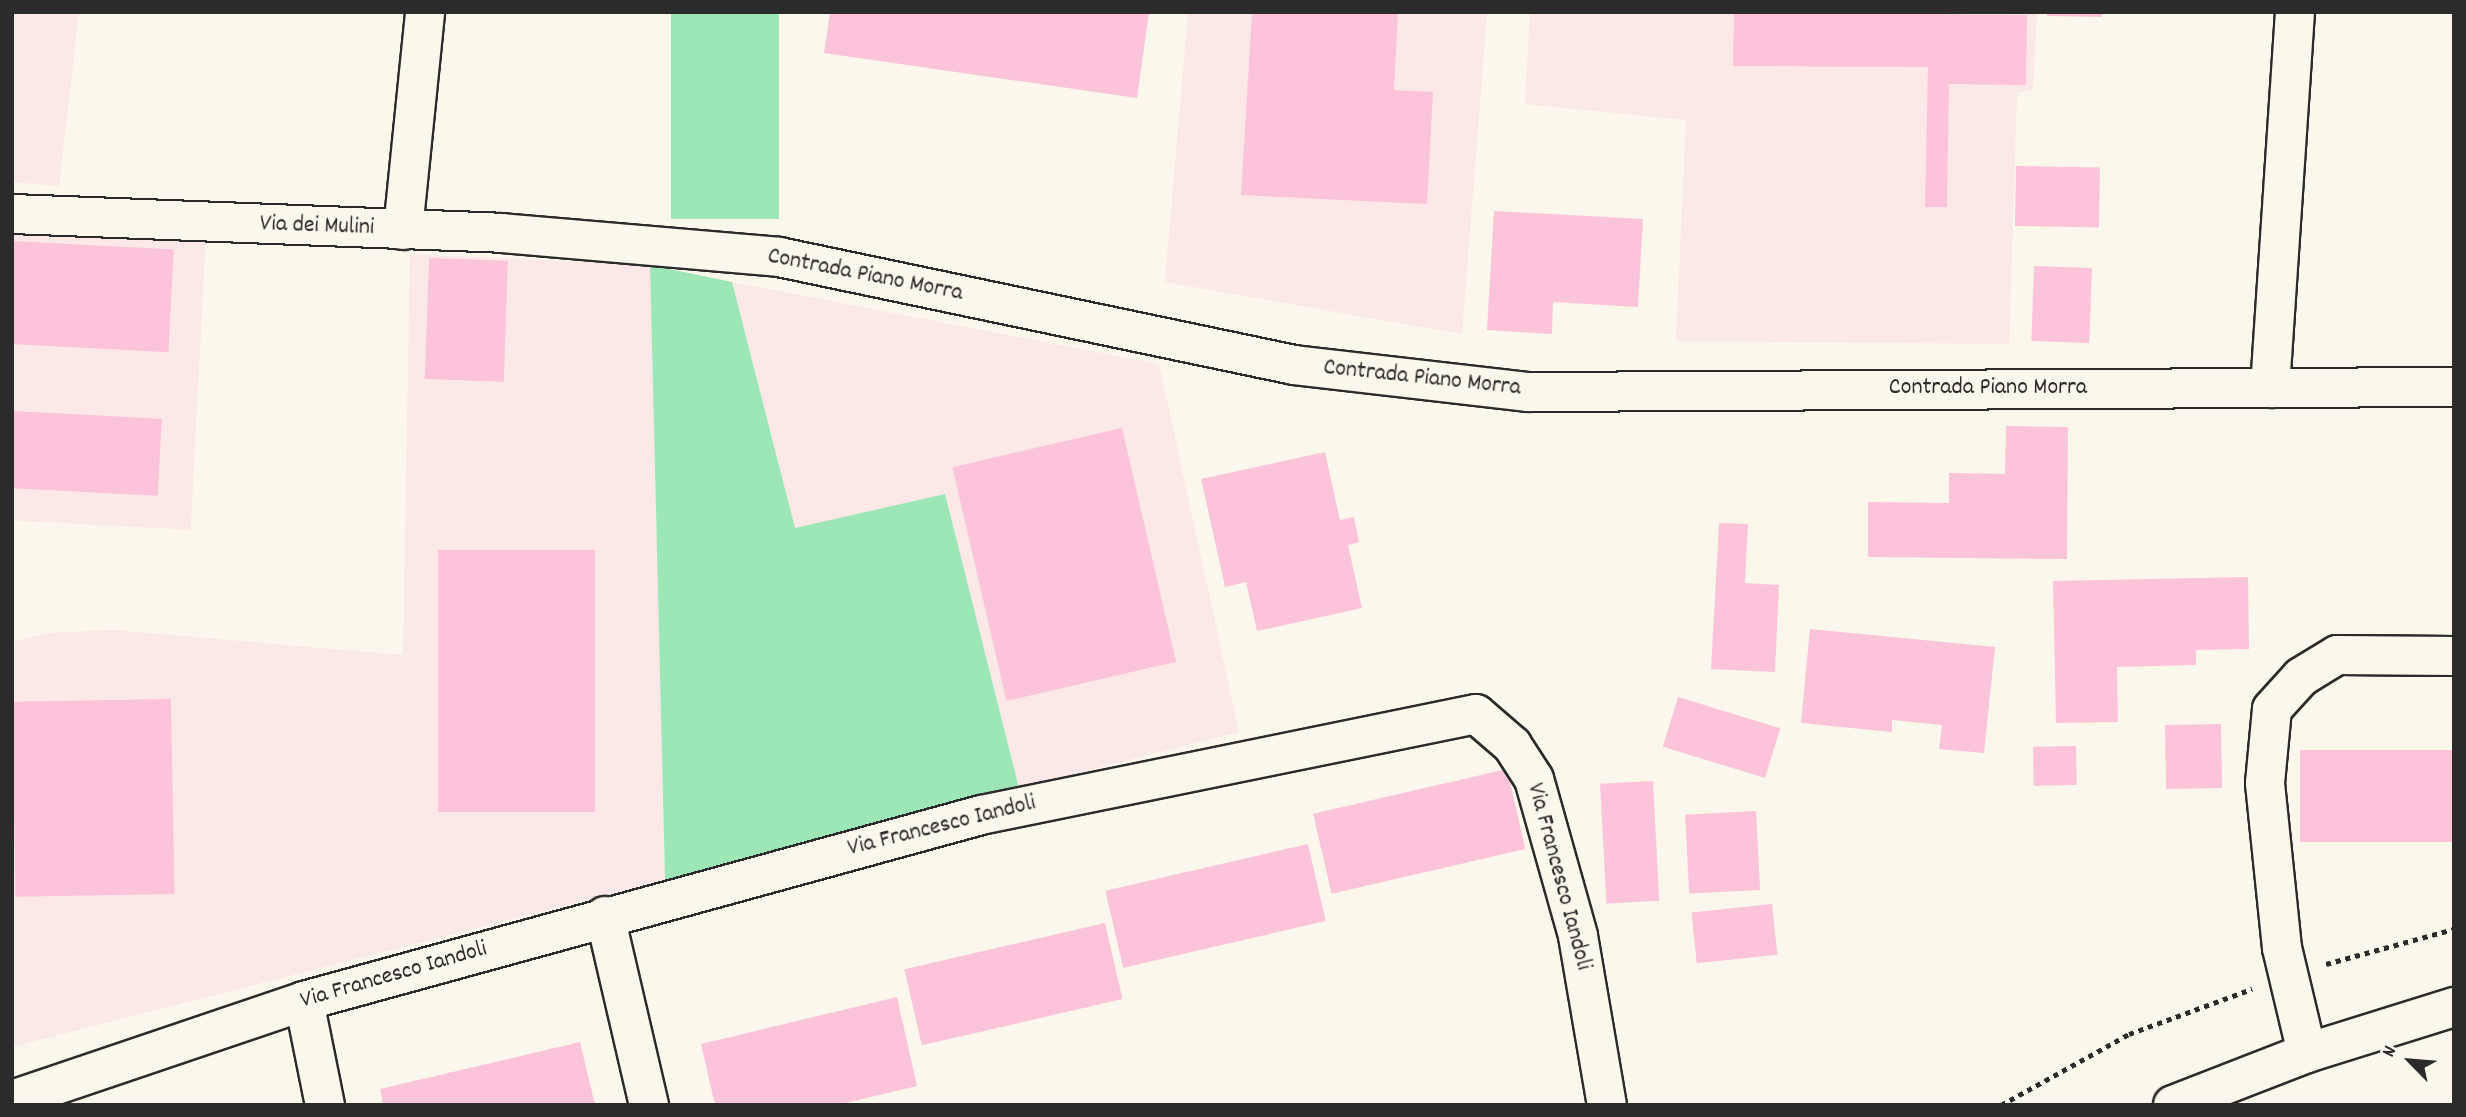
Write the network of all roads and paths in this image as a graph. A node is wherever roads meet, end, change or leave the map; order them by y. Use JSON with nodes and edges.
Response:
{"nodes":[{"id":1,"x":425,"y":12,"type":"edge"},
{"id":2,"x":2295,"y":12,"type":"edge"},
{"id":3,"x":12,"y":214,"type":"edge"},
{"id":4,"x":402,"y":230,"type":"junction"},
{"id":5,"x":2454,"y":387,"type":"edge"},
{"id":6,"x":2270,"y":388,"type":"junction"},
{"id":7,"x":2454,"y":656,"type":"edge"},
{"id":8,"x":605,"y":916,"type":"junction"},
{"id":9,"x":2454,"y":929,"type":"edge"},
{"id":10,"x":2289,"y":975,"type":"junction"},
{"id":11,"x":304,"y":1001,"type":"junction"},
{"id":12,"x":2454,"y":1007,"type":"edge"},
{"id":13,"x":2307,"y":1053,"type":"junction"},
{"id":14,"x":12,"y":1100,"type":"edge"},
{"id":15,"x":325,"y":1105,"type":"edge"},
{"id":16,"x":649,"y":1105,"type":"edge"},
{"id":17,"x":1607,"y":1105,"type":"edge"},
{"id":18,"x":2000,"y":1105,"type":"edge"},
{"id":19,"x":2173,"y":1105,"type":"edge"}],
"edges":[{"from":1,"to":4,"type":"street","name":"Via dei Mulini"},
{"from":2,"to":6,"type":"street"},
{"from":3,"to":4,"type":"street","name":"Via dei Mulini"},
{"from":4,"to":6,"type":"street","name":"Contrada Piano Morra"},
{"from":5,"to":6,"type":"street","name":"Contrada Piano Morra"},
{"from":7,"to":10,"type":"street"},
{"from":8,"to":11,"type":"street","name":"Via Francesco Iandoli"},
{"from":8,"to":16,"type":"street"},
{"from":8,"to":17,"type":"street","name":"Via Francesco Iandoli"},
{"from":9,"to":10,"type":"path"},
{"from":10,"to":13,"type":"street"},
{"from":10,"to":18,"type":"path"},
{"from":11,"to":14,"type":"street","name":"Via Francesco Iandoli"},
{"from":11,"to":15,"type":"street"},
{"from":12,"to":13,"type":"street"},
{"from":13,"to":19,"type":"street"}]}
